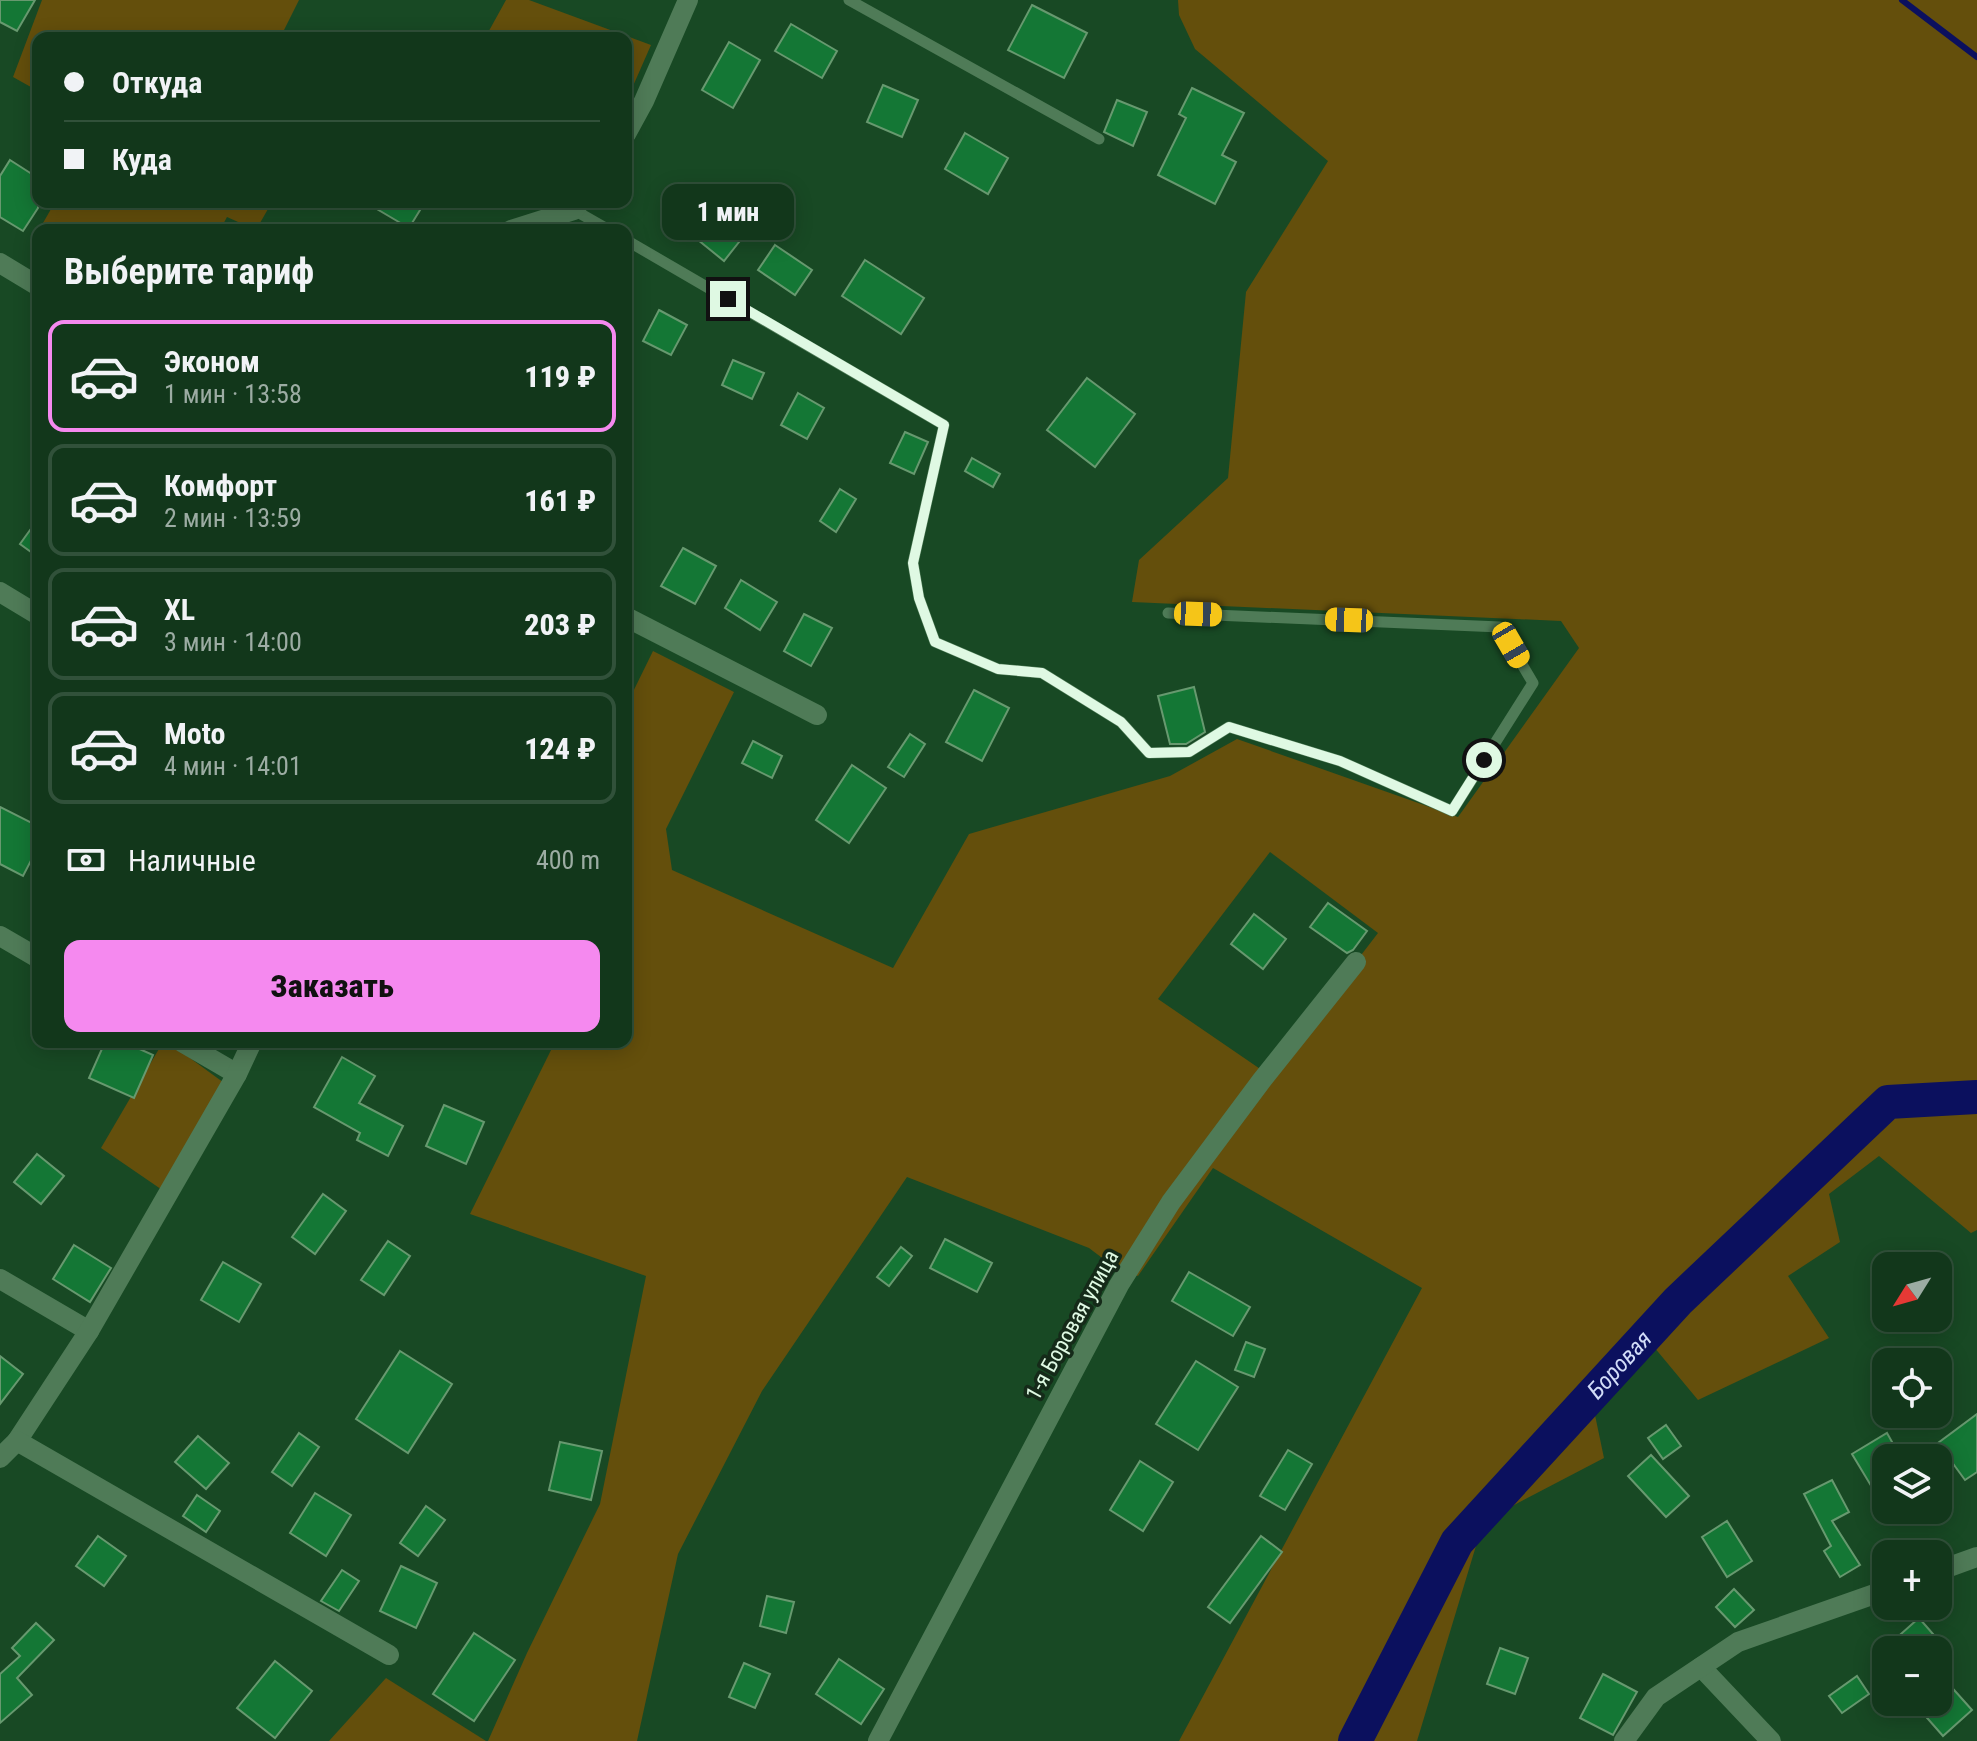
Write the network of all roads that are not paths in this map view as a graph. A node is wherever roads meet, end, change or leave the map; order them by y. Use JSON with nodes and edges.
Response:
{"nodes":[{"id":1,"x":688,"y":0,"type":"edge"},
{"id":2,"x":849,"y":0,"type":"edge"},
{"id":3,"x":632,"y":118,"type":"edge"},
{"id":4,"x":1099,"y":139,"type":"dead end"},
{"id":5,"x":566,"y":208,"type":"edge"},
{"id":6,"x":577,"y":208,"type":"edge"},
{"id":7,"x":526,"y":224,"type":"edge"},
{"id":8,"x":600,"y":224,"type":"edge"},
{"id":9,"x":632,"y":243,"type":"edge"},
{"id":10,"x":0,"y":263,"type":"edge"},
{"id":11,"x":32,"y":282,"type":"edge"},
{"id":12,"x":0,"y":592,"type":"edge"},
{"id":13,"x":32,"y":611,"type":"edge"},
{"id":14,"x":1168,"y":613,"type":"dead end"},
{"id":15,"x":632,"y":620,"type":"edge"},
{"id":16,"x":817,"y":715,"type":"dead end"},
{"id":17,"x":0,"y":936,"type":"edge"},
{"id":18,"x":32,"y":955,"type":"edge"},
{"id":19,"x":1356,"y":962,"type":"dead end"},
{"id":20,"x":192,"y":1048,"type":"edge"},
{"id":21,"x":249,"y":1048,"type":"edge"},
{"id":22,"x":237,"y":1074,"type":"junction"},
{"id":23,"x":0,"y":1279,"type":"edge"},
{"id":24,"x":89,"y":1331,"type":"junction"},
{"id":25,"x":17,"y":1441,"type":"junction"},
{"id":26,"x":0,"y":1458,"type":"edge"},
{"id":27,"x":1977,"y":1557,"type":"edge"},
{"id":28,"x":1952,"y":1566,"type":"edge"},
{"id":29,"x":1872,"y":1595,"type":"edge"},
{"id":30,"x":389,"y":1655,"type":"dead end"},
{"id":31,"x":1701,"y":1667,"type":"junction"},
{"id":32,"x":878,"y":1741,"type":"edge"},
{"id":33,"x":1624,"y":1741,"type":"edge"},
{"id":34,"x":1771,"y":1741,"type":"edge"}],
"edges":[{"from":1,"to":3,"type":"street"},
{"from":2,"to":4,"type":"lane"},
{"from":5,"to":7,"type":"street"},
{"from":6,"to":8,"type":"lane"},
{"from":9,"to":14,"type":"lane"},
{"from":10,"to":11,"type":"street"},
{"from":12,"to":13,"type":"street"},
{"from":15,"to":16,"type":"street"},
{"from":17,"to":18,"type":"street"},
{"from":19,"to":32,"type":"street","name":"1-я Боровая улица"},
{"from":20,"to":22,"type":"street"},
{"from":21,"to":22,"type":"street"},
{"from":22,"to":24,"type":"street"},
{"from":23,"to":24,"type":"street"},
{"from":24,"to":25,"type":"street"},
{"from":25,"to":26,"type":"street"},
{"from":25,"to":30,"type":"street"},
{"from":27,"to":28,"type":"street"},
{"from":29,"to":31,"type":"street"},
{"from":31,"to":33,"type":"street"},
{"from":31,"to":34,"type":"street"}]}
